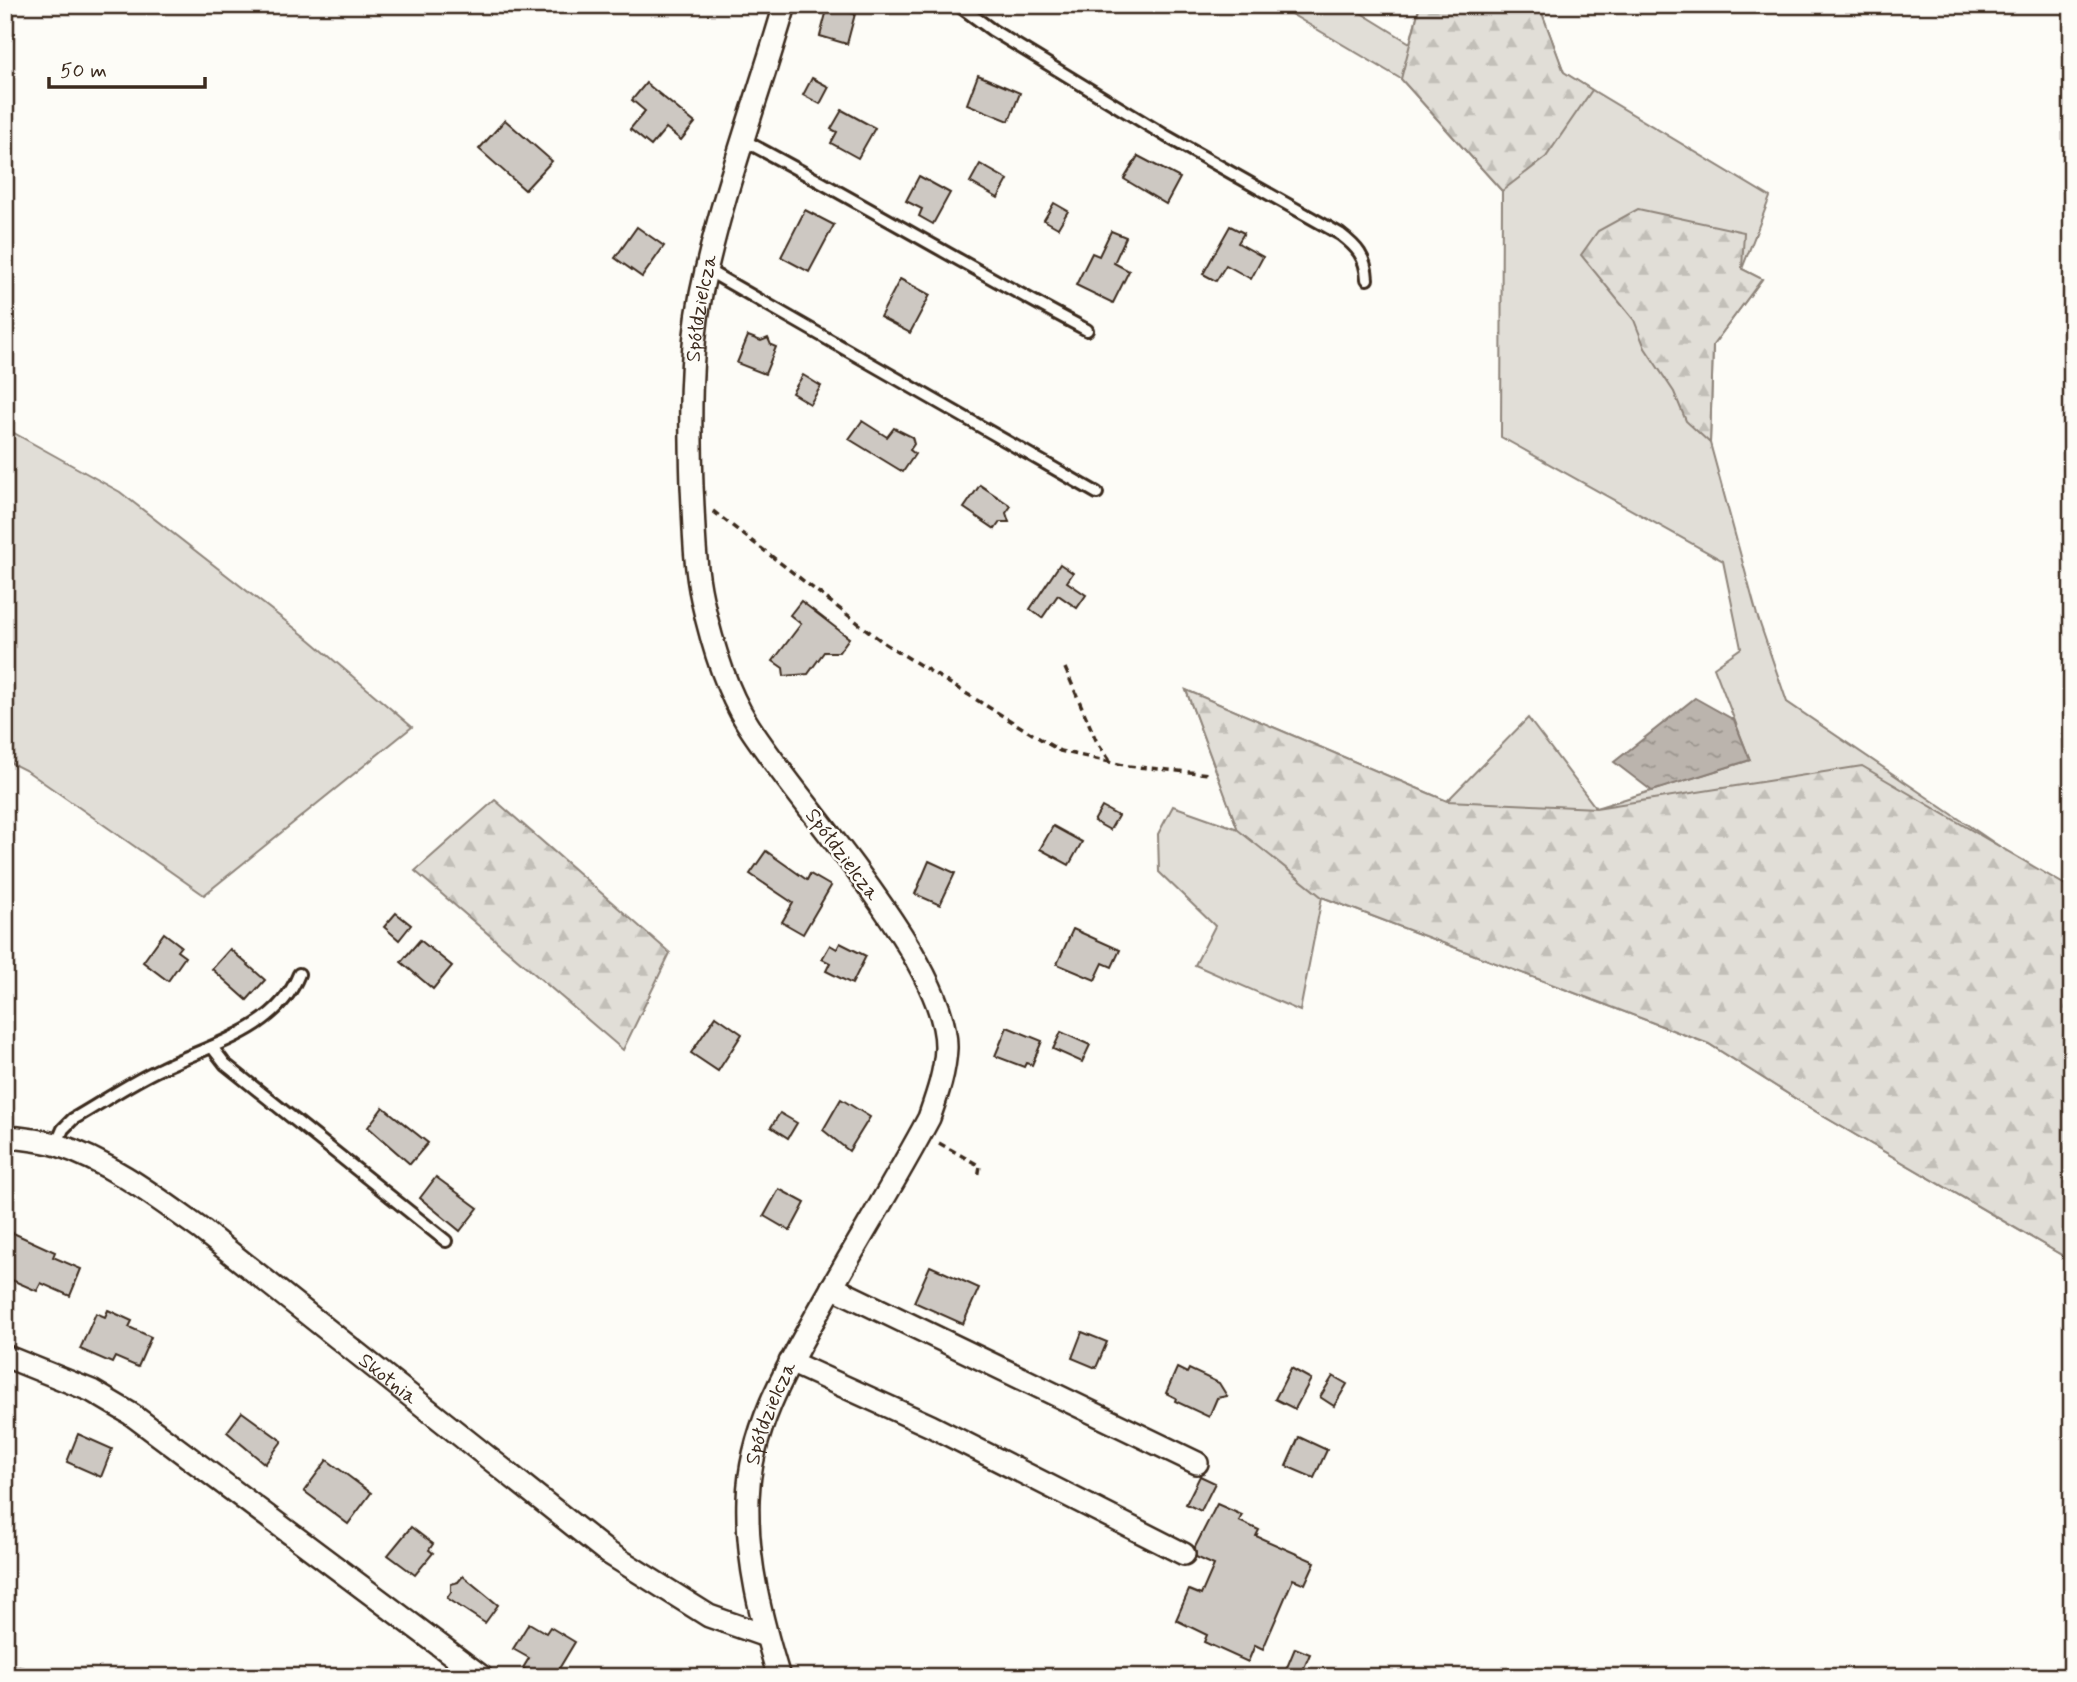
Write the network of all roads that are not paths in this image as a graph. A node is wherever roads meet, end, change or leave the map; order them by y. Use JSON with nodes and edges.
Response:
{"nodes":[{"id":1,"x":785,"y":5,"type":"edge"},
{"id":2,"x":957,"y":5,"type":"edge"},
{"id":3,"x":743,"y":139,"type":"junction"},
{"id":4,"x":707,"y":270,"type":"junction"},
{"id":5,"x":1367,"y":279,"type":"dead end"},
{"id":6,"x":1087,"y":330,"type":"dead end"},
{"id":7,"x":1097,"y":494,"type":"dead end"},
{"id":8,"x":299,"y":974,"type":"dead end"},
{"id":9,"x":212,"y":1047,"type":"junction"},
{"id":10,"x":5,"y":1136,"type":"edge"},
{"id":11,"x":56,"y":1144,"type":"junction"},
{"id":12,"x":446,"y":1241,"type":"dead end"},
{"id":13,"x":832,"y":1287,"type":"junction"},
{"id":14,"x":5,"y":1356,"type":"edge"},
{"id":15,"x":790,"y":1362,"type":"junction"},
{"id":16,"x":1196,"y":1463,"type":"dead end"},
{"id":17,"x":1184,"y":1553,"type":"dead end"},
{"id":18,"x":766,"y":1636,"type":"junction"},
{"id":19,"x":482,"y":1677,"type":"edge"},
{"id":20,"x":779,"y":1677,"type":"edge"}],
"edges":[{"from":1,"to":3,"type":"street","name":"Spółdzielcza"},
{"from":2,"to":5,"type":"lane"},
{"from":3,"to":4,"type":"street","name":"Spółdzielcza"},
{"from":3,"to":6,"type":"lane"},
{"from":4,"to":7,"type":"lane"},
{"from":4,"to":13,"type":"street","name":"Spółdzielcza"},
{"from":8,"to":9,"type":"lane"},
{"from":9,"to":11,"type":"lane"},
{"from":9,"to":12,"type":"lane"},
{"from":10,"to":11,"type":"street","name":"Skotnia"},
{"from":11,"to":18,"type":"street","name":"Skotnia"},
{"from":13,"to":15,"type":"street","name":"Spółdzielcza"},
{"from":13,"to":16,"type":"street"},
{"from":14,"to":19,"type":"street"},
{"from":15,"to":17,"type":"street"},
{"from":15,"to":18,"type":"street","name":"Spółdzielcza"},
{"from":18,"to":20,"type":"street","name":"Spółdzielcza"}]}
